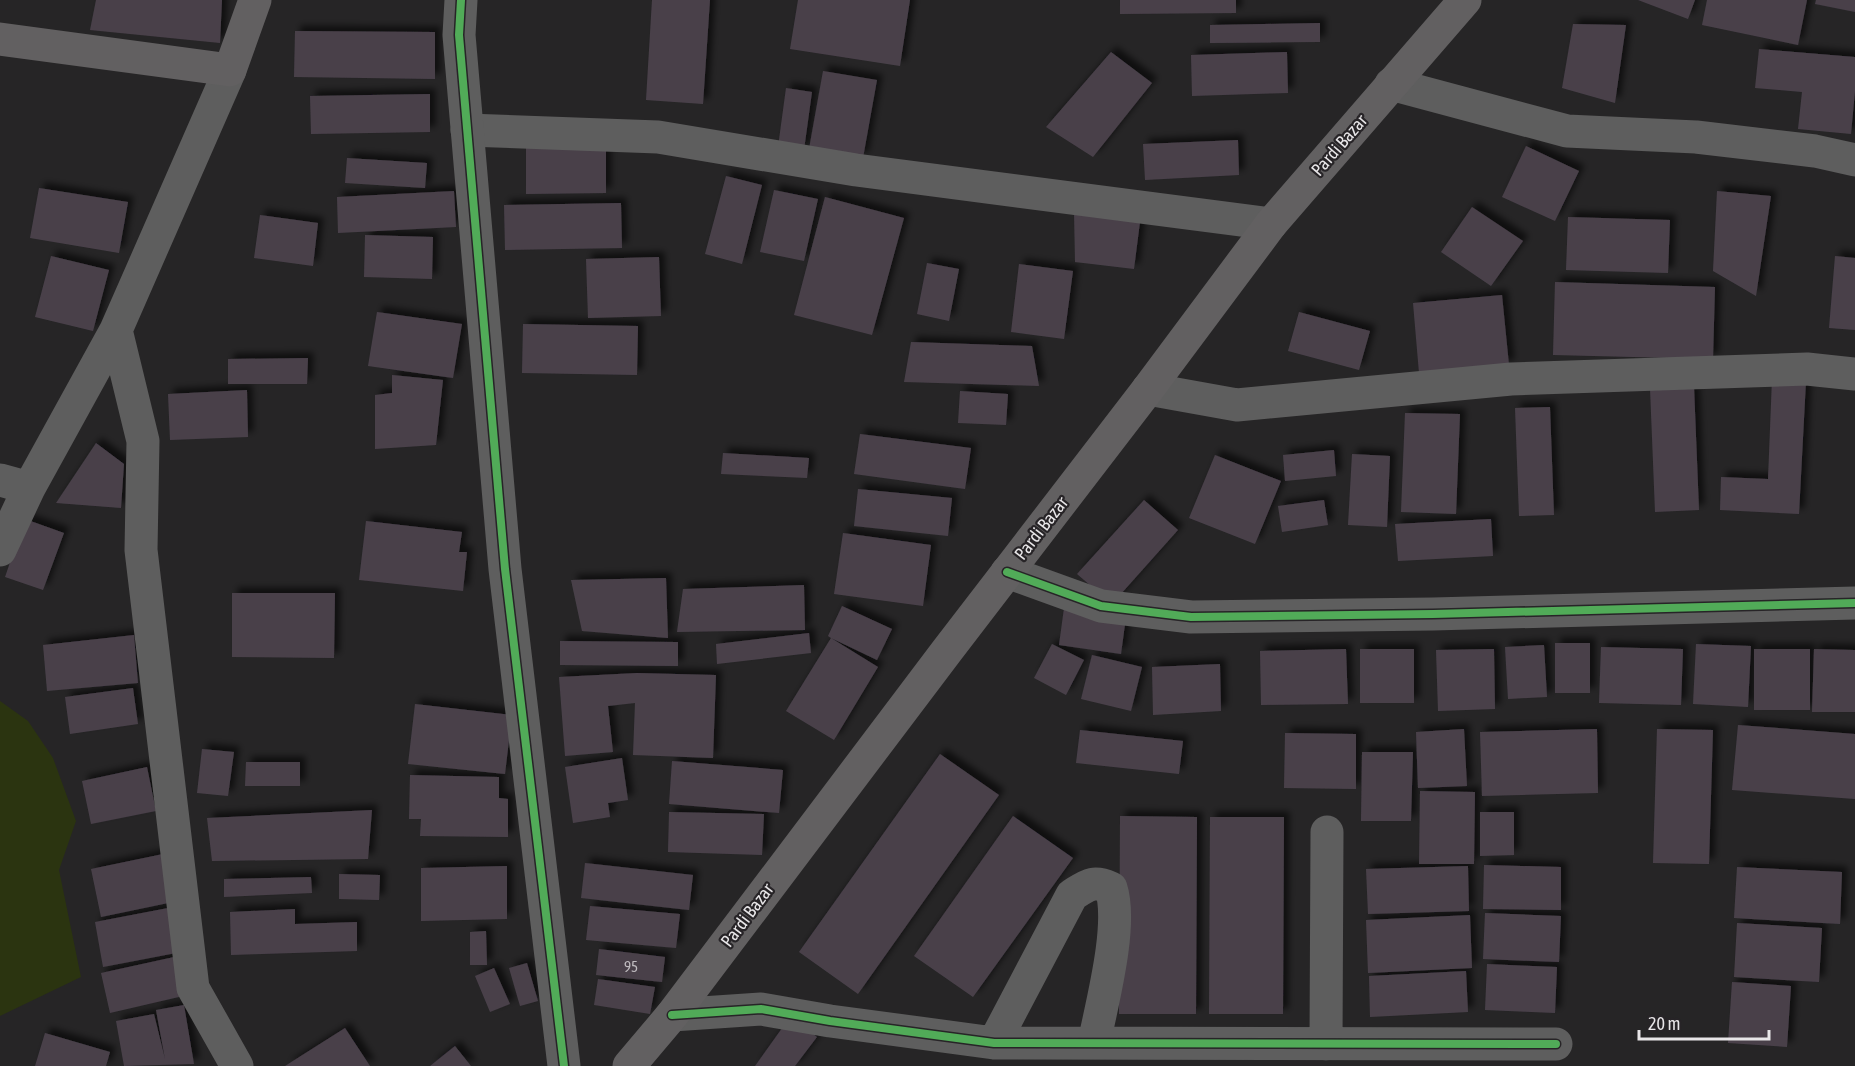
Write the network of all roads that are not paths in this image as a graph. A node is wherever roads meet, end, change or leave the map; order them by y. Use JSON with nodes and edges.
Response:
{"nodes":[{"id":1,"x":255,"y":0,"type":"edge"},
{"id":2,"x":461,"y":0,"type":"edge"},
{"id":3,"x":1465,"y":0,"type":"edge"},
{"id":4,"x":0,"y":39,"type":"edge"},
{"id":5,"x":230,"y":70,"type":"junction"},
{"id":6,"x":1391,"y":84,"type":"junction"},
{"id":7,"x":467,"y":129,"type":"junction"},
{"id":8,"x":1855,"y":160,"type":"edge"},
{"id":9,"x":1271,"y":225,"type":"junction"},
{"id":10,"x":116,"y":330,"type":"junction"},
{"id":11,"x":1855,"y":374,"type":"edge"},
{"id":12,"x":1148,"y":389,"type":"junction"},
{"id":13,"x":14,"y":484,"type":"edge"},
{"id":14,"x":0,"y":550,"type":"edge"},
{"id":15,"x":1007,"y":572,"type":"junction"},
{"id":16,"x":1855,"y":603,"type":"edge"},
{"id":17,"x":1327,"y":832,"type":"dead end"},
{"id":18,"x":672,"y":1015,"type":"junction"},
{"id":19,"x":994,"y":1043,"type":"junction"},
{"id":20,"x":1094,"y":1043,"type":"junction"},
{"id":21,"x":1326,"y":1044,"type":"junction"},
{"id":22,"x":1556,"y":1044,"type":"dead end"},
{"id":23,"x":237,"y":1066,"type":"edge"},
{"id":24,"x":564,"y":1066,"type":"edge"},
{"id":25,"x":629,"y":1066,"type":"edge"}],
"edges":[{"from":1,"to":5,"type":"main road"},
{"from":2,"to":7,"type":"street"},
{"from":3,"to":6,"type":"main road","name":"Pardi Bazar"},
{"from":4,"to":5,"type":"main road"},
{"from":5,"to":10,"type":"street"},
{"from":6,"to":8,"type":"street"},
{"from":6,"to":9,"type":"main road","name":"Pardi Bazar"},
{"from":7,"to":9,"type":"street"},
{"from":7,"to":24,"type":"street"},
{"from":9,"to":12,"type":"main road","name":"Pardi Bazar"},
{"from":10,"to":13,"type":"street"},
{"from":10,"to":23,"type":"street"},
{"from":11,"to":12,"type":"street"},
{"from":12,"to":15,"type":"main road","name":"Pardi Bazar"},
{"from":13,"to":14,"type":"street"},
{"from":15,"to":16,"type":"street"},
{"from":15,"to":18,"type":"main road","name":"Pardi Bazar"},
{"from":17,"to":21,"type":"street"},
{"from":18,"to":19,"type":"street"},
{"from":18,"to":25,"type":"main road","name":"Pardi Bazar"},
{"from":19,"to":20,"type":"street"},
{"from":19,"to":20,"type":"street"},
{"from":20,"to":21,"type":"street"},
{"from":21,"to":22,"type":"street"}]}
